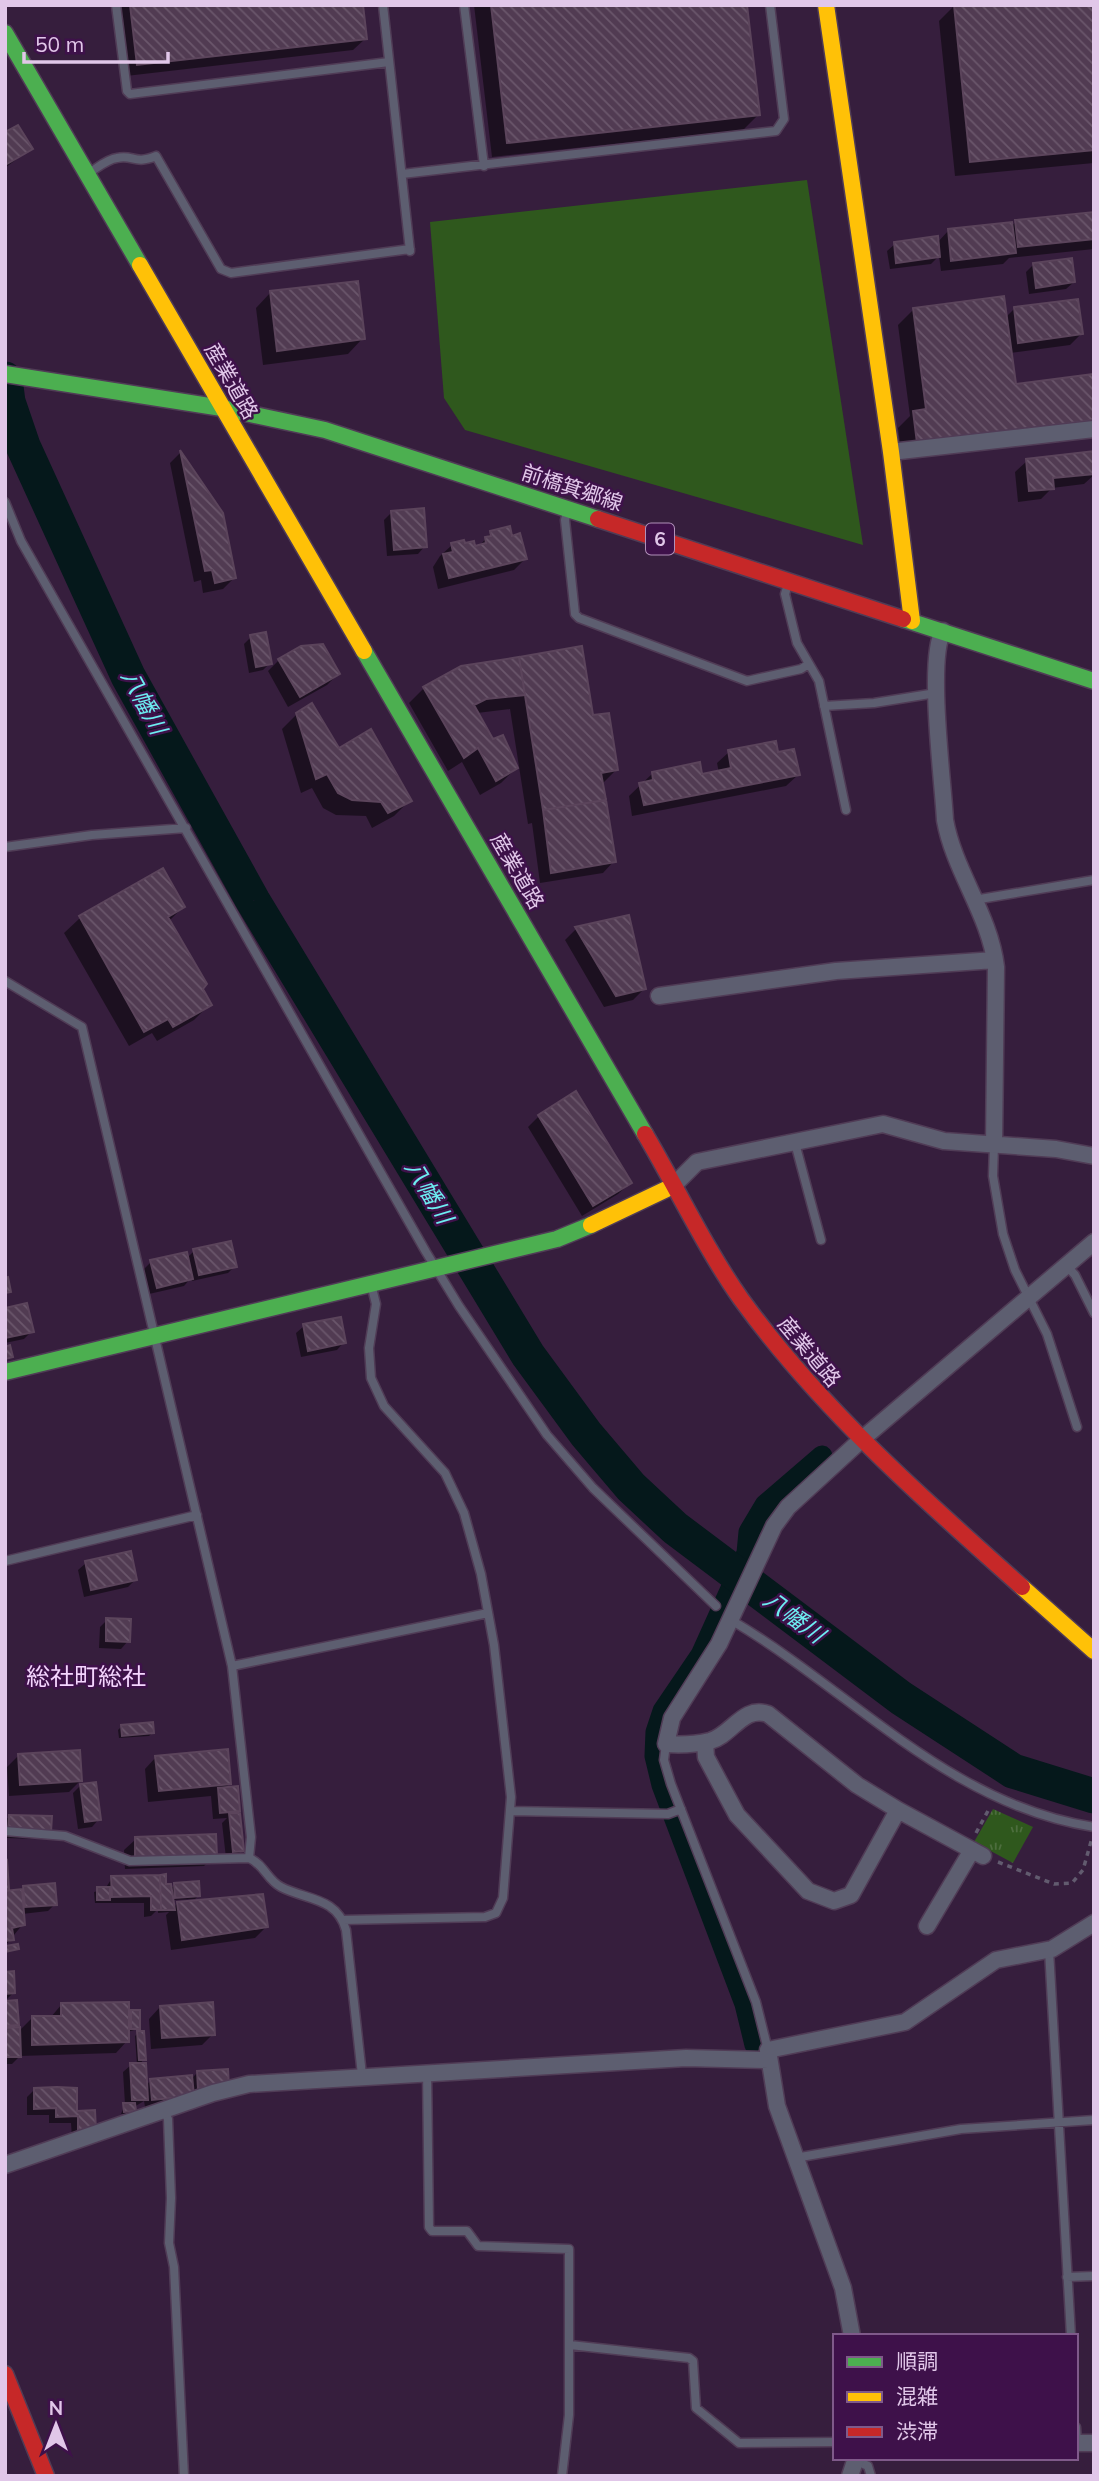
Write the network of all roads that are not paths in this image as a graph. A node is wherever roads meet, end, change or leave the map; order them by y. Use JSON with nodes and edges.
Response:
{"nodes":[{"id":1,"x":116,"y":5,"type":"edge"},
{"id":2,"x":383,"y":5,"type":"edge"},
{"id":3,"x":464,"y":5,"type":"edge"},
{"id":4,"x":771,"y":5,"type":"edge"},
{"id":5,"x":826,"y":5,"type":"edge"},
{"id":6,"x":5,"y":33,"type":"edge"},
{"id":7,"x":389,"y":62,"type":"junction"},
{"id":8,"x":484,"y":166,"type":"junction"},
{"id":9,"x":87,"y":174,"type":"junction"},
{"id":10,"x":402,"y":174,"type":"junction"},
{"id":11,"x":5,"y":374,"type":"edge"},
{"id":12,"x":222,"y":408,"type":"junction"},
{"id":13,"x":1094,"y":429,"type":"edge"},
{"id":14,"x":891,"y":452,"type":"junction"},
{"id":15,"x":5,"y":502,"type":"edge"},
{"id":16,"x":568,"y":509,"type":"junction"},
{"id":17,"x":789,"y":581,"type":"junction"},
{"id":18,"x":912,"y":621,"type":"junction"},
{"id":19,"x":943,"y":631,"type":"junction"},
{"id":20,"x":807,"y":665,"type":"junction"},
{"id":21,"x":1094,"y":681,"type":"edge"},
{"id":22,"x":938,"y":692,"type":"junction"},
{"id":23,"x":824,"y":706,"type":"junction"},
{"id":24,"x":846,"y":810,"type":"dead end"},
{"id":25,"x":186,"y":828,"type":"junction"},
{"id":26,"x":5,"y":846,"type":"edge"},
{"id":27,"x":1094,"y":880,"type":"edge"},
{"id":28,"x":974,"y":900,"type":"junction"},
{"id":29,"x":995,"y":960,"type":"junction"},
{"id":30,"x":5,"y":981,"type":"edge"},
{"id":31,"x":659,"y":996,"type":"dead end"},
{"id":32,"x":795,"y":1143,"type":"junction"},
{"id":33,"x":993,"y":1145,"type":"junction"},
{"id":34,"x":1094,"y":1156,"type":"edge"},
{"id":35,"x":673,"y":1186,"type":"junction"},
{"id":36,"x":821,"y":1240,"type":"dead end"},
{"id":37,"x":1094,"y":1242,"type":"edge"},
{"id":38,"x":1066,"y":1265,"type":"junction"},
{"id":39,"x":440,"y":1267,"type":"junction"},
{"id":40,"x":371,"y":1284,"type":"junction"},
{"id":41,"x":1029,"y":1295,"type":"junction"},
{"id":42,"x":1094,"y":1313,"type":"edge"},
{"id":43,"x":155,"y":1337,"type":"junction"},
{"id":44,"x":5,"y":1372,"type":"edge"},
{"id":45,"x":1077,"y":1427,"type":"dead end"},
{"id":46,"x":860,"y":1440,"type":"junction"},
{"id":47,"x":197,"y":1515,"type":"junction"},
{"id":48,"x":5,"y":1561,"type":"edge"},
{"id":49,"x":716,"y":1606,"type":"dead end"},
{"id":50,"x":488,"y":1613,"type":"junction"},
{"id":51,"x":734,"y":1616,"type":"junction"},
{"id":52,"x":1094,"y":1651,"type":"edge"},
{"id":53,"x":232,"y":1666,"type":"junction"},
{"id":54,"x":705,"y":1742,"type":"junction"},
{"id":55,"x":666,"y":1744,"type":"junction"},
{"id":56,"x":681,"y":1809,"type":"junction"},
{"id":57,"x":898,"y":1810,"type":"junction"},
{"id":58,"x":511,"y":1811,"type":"junction"},
{"id":59,"x":1094,"y":1827,"type":"edge"},
{"id":60,"x":5,"y":1831,"type":"edge"},
{"id":61,"x":249,"y":1858,"type":"junction"},
{"id":62,"x":343,"y":1920,"type":"junction"},
{"id":63,"x":1094,"y":1923,"type":"edge"},
{"id":64,"x":927,"y":1926,"type":"dead end"},
{"id":65,"x":1049,"y":1950,"type":"junction"},
{"id":66,"x":768,"y":2055,"type":"junction"},
{"id":67,"x":427,"y":2071,"type":"junction"},
{"id":68,"x":362,"y":2076,"type":"junction"},
{"id":69,"x":164,"y":2111,"type":"junction"},
{"id":70,"x":1094,"y":2120,"type":"edge"},
{"id":71,"x":1057,"y":2122,"type":"junction"},
{"id":72,"x":795,"y":2158,"type":"junction"},
{"id":73,"x":5,"y":2165,"type":"edge"},
{"id":74,"x":1094,"y":2276,"type":"edge"},
{"id":75,"x":1067,"y":2277,"type":"junction"},
{"id":76,"x":852,"y":2334,"type":"edge"},
{"id":77,"x":1070,"y":2334,"type":"edge"},
{"id":78,"x":570,"y":2345,"type":"junction"},
{"id":79,"x":5,"y":2374,"type":"edge"},
{"id":80,"x":833,"y":2442,"type":"edge"},
{"id":81,"x":854,"y":2465,"type":"edge"},
{"id":82,"x":46,"y":2476,"type":"edge"},
{"id":83,"x":184,"y":2476,"type":"edge"},
{"id":84,"x":562,"y":2476,"type":"edge"},
{"id":85,"x":871,"y":2476,"type":"edge"}],
"edges":[{"from":1,"to":7,"type":"lane"},
{"from":2,"to":7,"type":"lane"},
{"from":3,"to":8,"type":"lane"},
{"from":4,"to":8,"type":"lane"},
{"from":5,"to":14,"type":"street"},
{"from":6,"to":9,"type":"street","name":"産業道路"},
{"from":7,"to":10,"type":"lane"},
{"from":8,"to":10,"type":"lane"},
{"from":9,"to":10,"type":"lane"},
{"from":9,"to":12,"type":"street","name":"産業道路"},
{"from":11,"to":12,"type":"street","name":"前橋箕郷線","number":"6"},
{"from":12,"to":16,"type":"street","name":"前橋箕郷線","number":"6"},
{"from":12,"to":35,"type":"street","name":"産業道路"},
{"from":13,"to":14,"type":"street"},
{"from":14,"to":18,"type":"street"},
{"from":15,"to":25,"type":"lane"},
{"from":16,"to":17,"type":"street","name":"前橋箕郷線","number":"6"},
{"from":16,"to":20,"type":"lane"},
{"from":17,"to":18,"type":"street","name":"前橋箕郷線","number":"6"},
{"from":17,"to":20,"type":"lane"},
{"from":18,"to":19,"type":"street","name":"前橋箕郷線","number":"6"},
{"from":19,"to":21,"type":"street","name":"前橋箕郷線","number":"6"},
{"from":19,"to":22,"type":"street"},
{"from":20,"to":23,"type":"lane"},
{"from":22,"to":23,"type":"lane"},
{"from":22,"to":28,"type":"street"},
{"from":23,"to":24,"type":"lane"},
{"from":25,"to":26,"type":"lane"},
{"from":25,"to":39,"type":"lane"},
{"from":27,"to":28,"type":"lane"},
{"from":28,"to":29,"type":"street"},
{"from":29,"to":31,"type":"street"},
{"from":29,"to":33,"type":"street"},
{"from":30,"to":43,"type":"lane"},
{"from":32,"to":33,"type":"street"},
{"from":32,"to":35,"type":"street"},
{"from":32,"to":36,"type":"lane"},
{"from":33,"to":34,"type":"street"},
{"from":33,"to":41,"type":"lane"},
{"from":35,"to":39,"type":"street"},
{"from":35,"to":46,"type":"street","name":"産業道路"},
{"from":37,"to":38,"type":"street"},
{"from":38,"to":41,"type":"street"},
{"from":38,"to":42,"type":"lane"},
{"from":39,"to":40,"type":"street"},
{"from":39,"to":49,"type":"lane"},
{"from":40,"to":43,"type":"street"},
{"from":40,"to":50,"type":"lane"},
{"from":41,"to":45,"type":"lane"},
{"from":41,"to":46,"type":"street"},
{"from":43,"to":44,"type":"street"},
{"from":43,"to":47,"type":"lane"},
{"from":46,"to":51,"type":"street"},
{"from":46,"to":52,"type":"street","name":"産業道路"},
{"from":47,"to":48,"type":"lane"},
{"from":47,"to":53,"type":"lane"},
{"from":50,"to":53,"type":"lane"},
{"from":50,"to":58,"type":"lane"},
{"from":51,"to":55,"type":"street"},
{"from":51,"to":59,"type":"lane"},
{"from":53,"to":61,"type":"lane"},
{"from":54,"to":55,"type":"street"},
{"from":54,"to":57,"type":"street"},
{"from":54,"to":57,"type":"street"},
{"from":55,"to":56,"type":"lane"},
{"from":56,"to":58,"type":"lane"},
{"from":56,"to":66,"type":"lane"},
{"from":57,"to":64,"type":"street"},
{"from":58,"to":62,"type":"lane"},
{"from":60,"to":61,"type":"lane"},
{"from":61,"to":62,"type":"lane"},
{"from":62,"to":68,"type":"lane"},
{"from":63,"to":65,"type":"street"},
{"from":65,"to":66,"type":"street"},
{"from":65,"to":71,"type":"lane"},
{"from":66,"to":67,"type":"street"},
{"from":66,"to":72,"type":"street"},
{"from":67,"to":68,"type":"street"},
{"from":67,"to":78,"type":"lane"},
{"from":68,"to":69,"type":"street"},
{"from":69,"to":73,"type":"street"},
{"from":69,"to":83,"type":"lane"},
{"from":70,"to":71,"type":"lane"},
{"from":71,"to":72,"type":"lane"},
{"from":71,"to":75,"type":"lane"},
{"from":72,"to":76,"type":"street"},
{"from":74,"to":75,"type":"lane"},
{"from":75,"to":77,"type":"lane"},
{"from":78,"to":80,"type":"lane"},
{"from":78,"to":84,"type":"lane"},
{"from":79,"to":82,"type":"street"},
{"from":81,"to":85,"type":"lane"}]}
